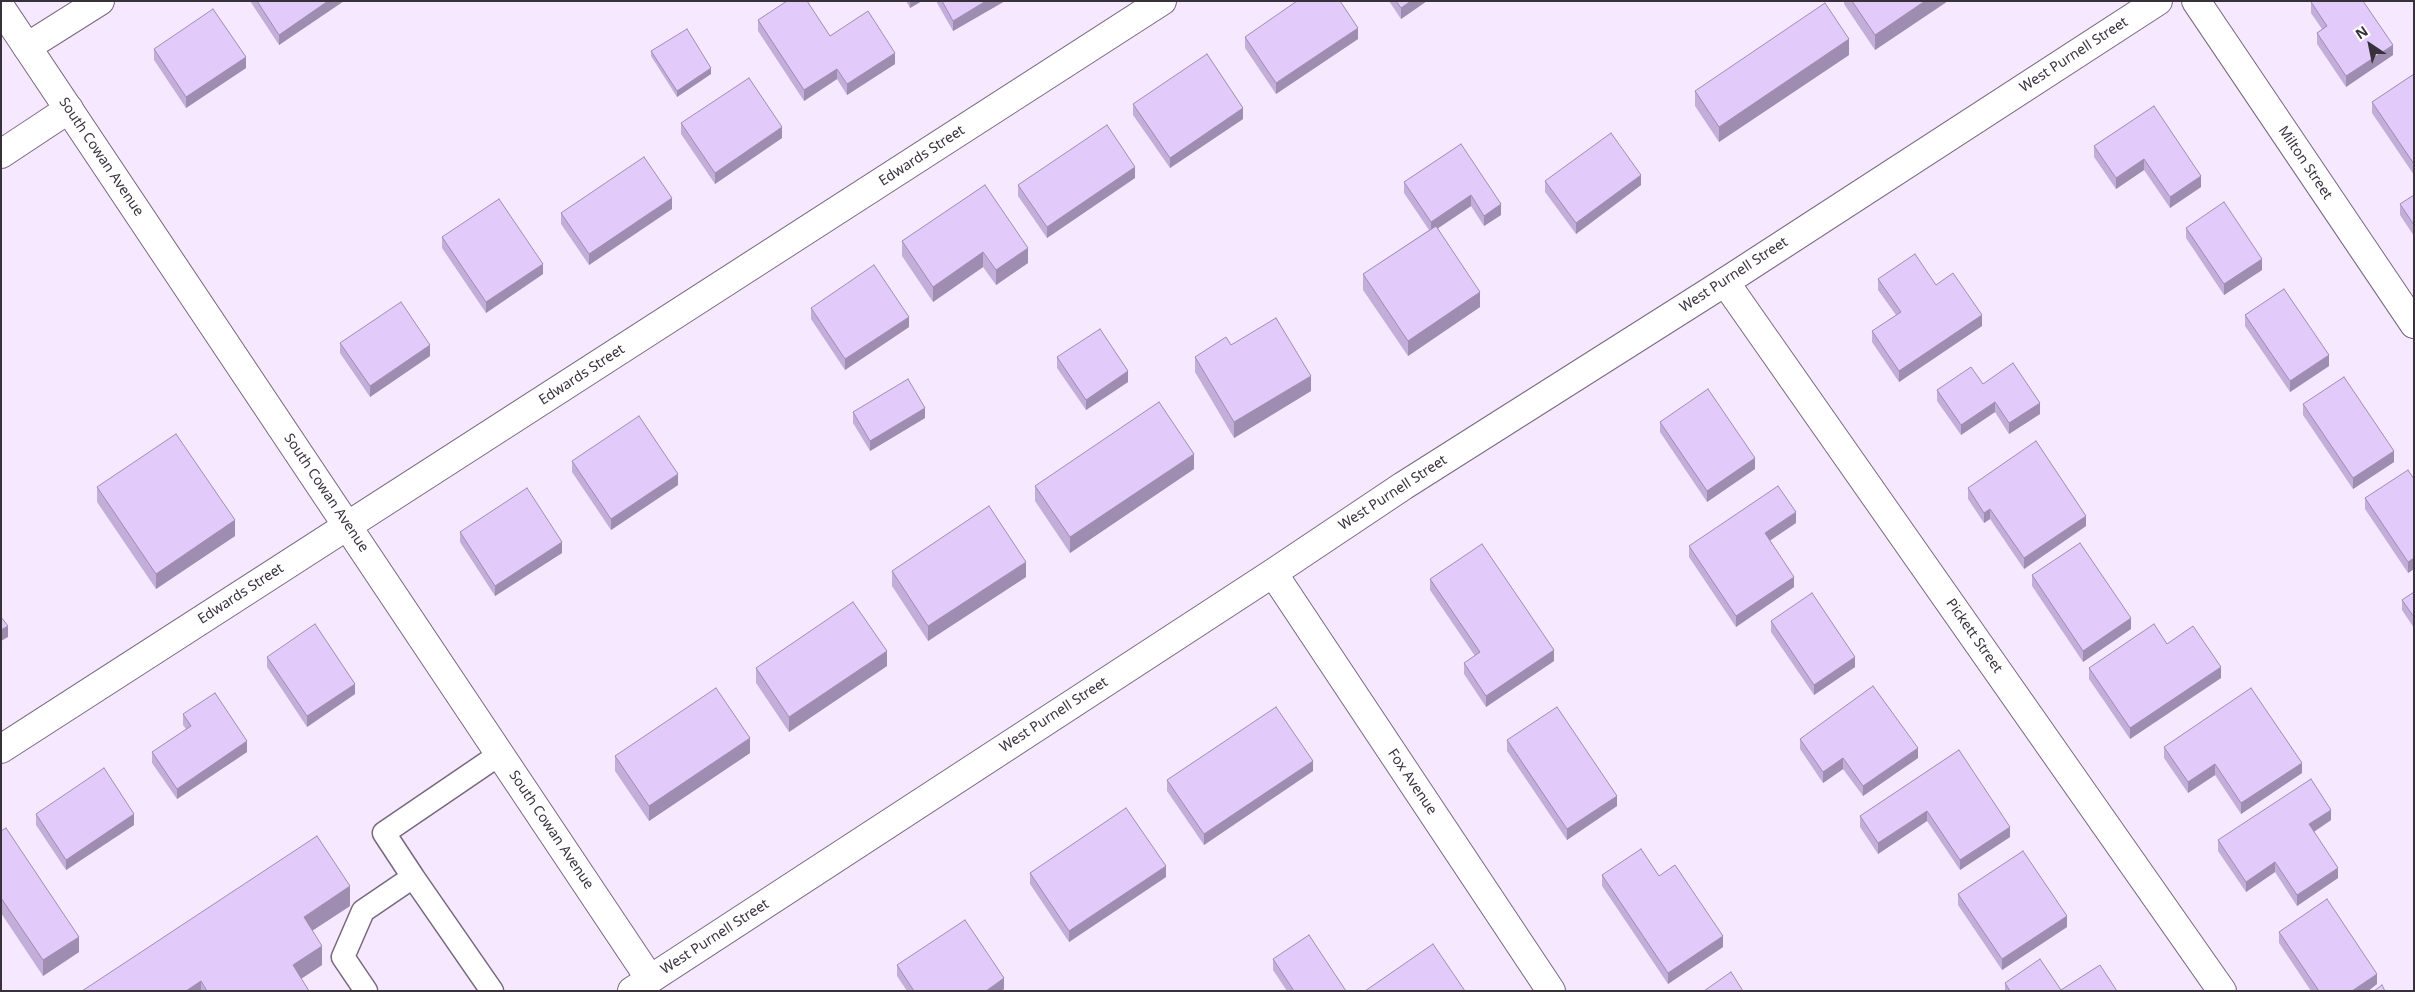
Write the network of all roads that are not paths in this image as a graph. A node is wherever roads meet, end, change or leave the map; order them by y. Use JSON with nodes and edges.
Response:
{"nodes":[{"id":1,"x":100,"y":1,"type":"edge"},
{"id":2,"x":1162,"y":1,"type":"edge"},
{"id":3,"x":2158,"y":1,"type":"edge"},
{"id":4,"x":2196,"y":1,"type":"edge"},
{"id":5,"x":1,"y":8,"type":"edge"},
{"id":6,"x":28,"y":47,"type":"junction"},
{"id":7,"x":69,"y":109,"type":"junction"},
{"id":8,"x":1,"y":154,"type":"edge"},
{"id":9,"x":1725,"y":282,"type":"junction"},
{"id":10,"x":2414,"y":324,"type":"edge"},
{"id":11,"x":348,"y":526,"type":"junction"},
{"id":12,"x":1273,"y":574,"type":"junction"},
{"id":13,"x":1,"y":749,"type":"edge"},
{"id":14,"x":500,"y":754,"type":"junction"},
{"id":15,"x":413,"y":877,"type":"junction"},
{"id":16,"x":641,"y":985,"type":"edge"},
{"id":17,"x":366,"y":991,"type":"edge"},
{"id":18,"x":492,"y":991,"type":"edge"},
{"id":19,"x":1551,"y":991,"type":"edge"},
{"id":20,"x":2222,"y":991,"type":"edge"}],
"edges":[{"from":1,"to":6,"type":"street"},
{"from":2,"to":11,"type":"street","name":"Edwards Street"},
{"from":3,"to":9,"type":"street","name":"West Purnell Street"},
{"from":4,"to":10,"type":"street","name":"Milton Street"},
{"from":5,"to":6,"type":"street","name":"South Cowan Avenue"},
{"from":6,"to":7,"type":"street","name":"South Cowan Avenue"},
{"from":7,"to":8,"type":"street"},
{"from":7,"to":11,"type":"street","name":"South Cowan Avenue"},
{"from":9,"to":12,"type":"street","name":"West Purnell Street"},
{"from":9,"to":20,"type":"street","name":"Pickett Street"},
{"from":11,"to":13,"type":"street","name":"Edwards Street"},
{"from":11,"to":14,"type":"street","name":"South Cowan Avenue"},
{"from":12,"to":16,"type":"street","name":"West Purnell Street"},
{"from":12,"to":19,"type":"street","name":"Fox Avenue"},
{"from":14,"to":15,"type":"lane"},
{"from":14,"to":16,"type":"street","name":"South Cowan Avenue"},
{"from":15,"to":17,"type":"lane"},
{"from":15,"to":18,"type":"lane"}]}
